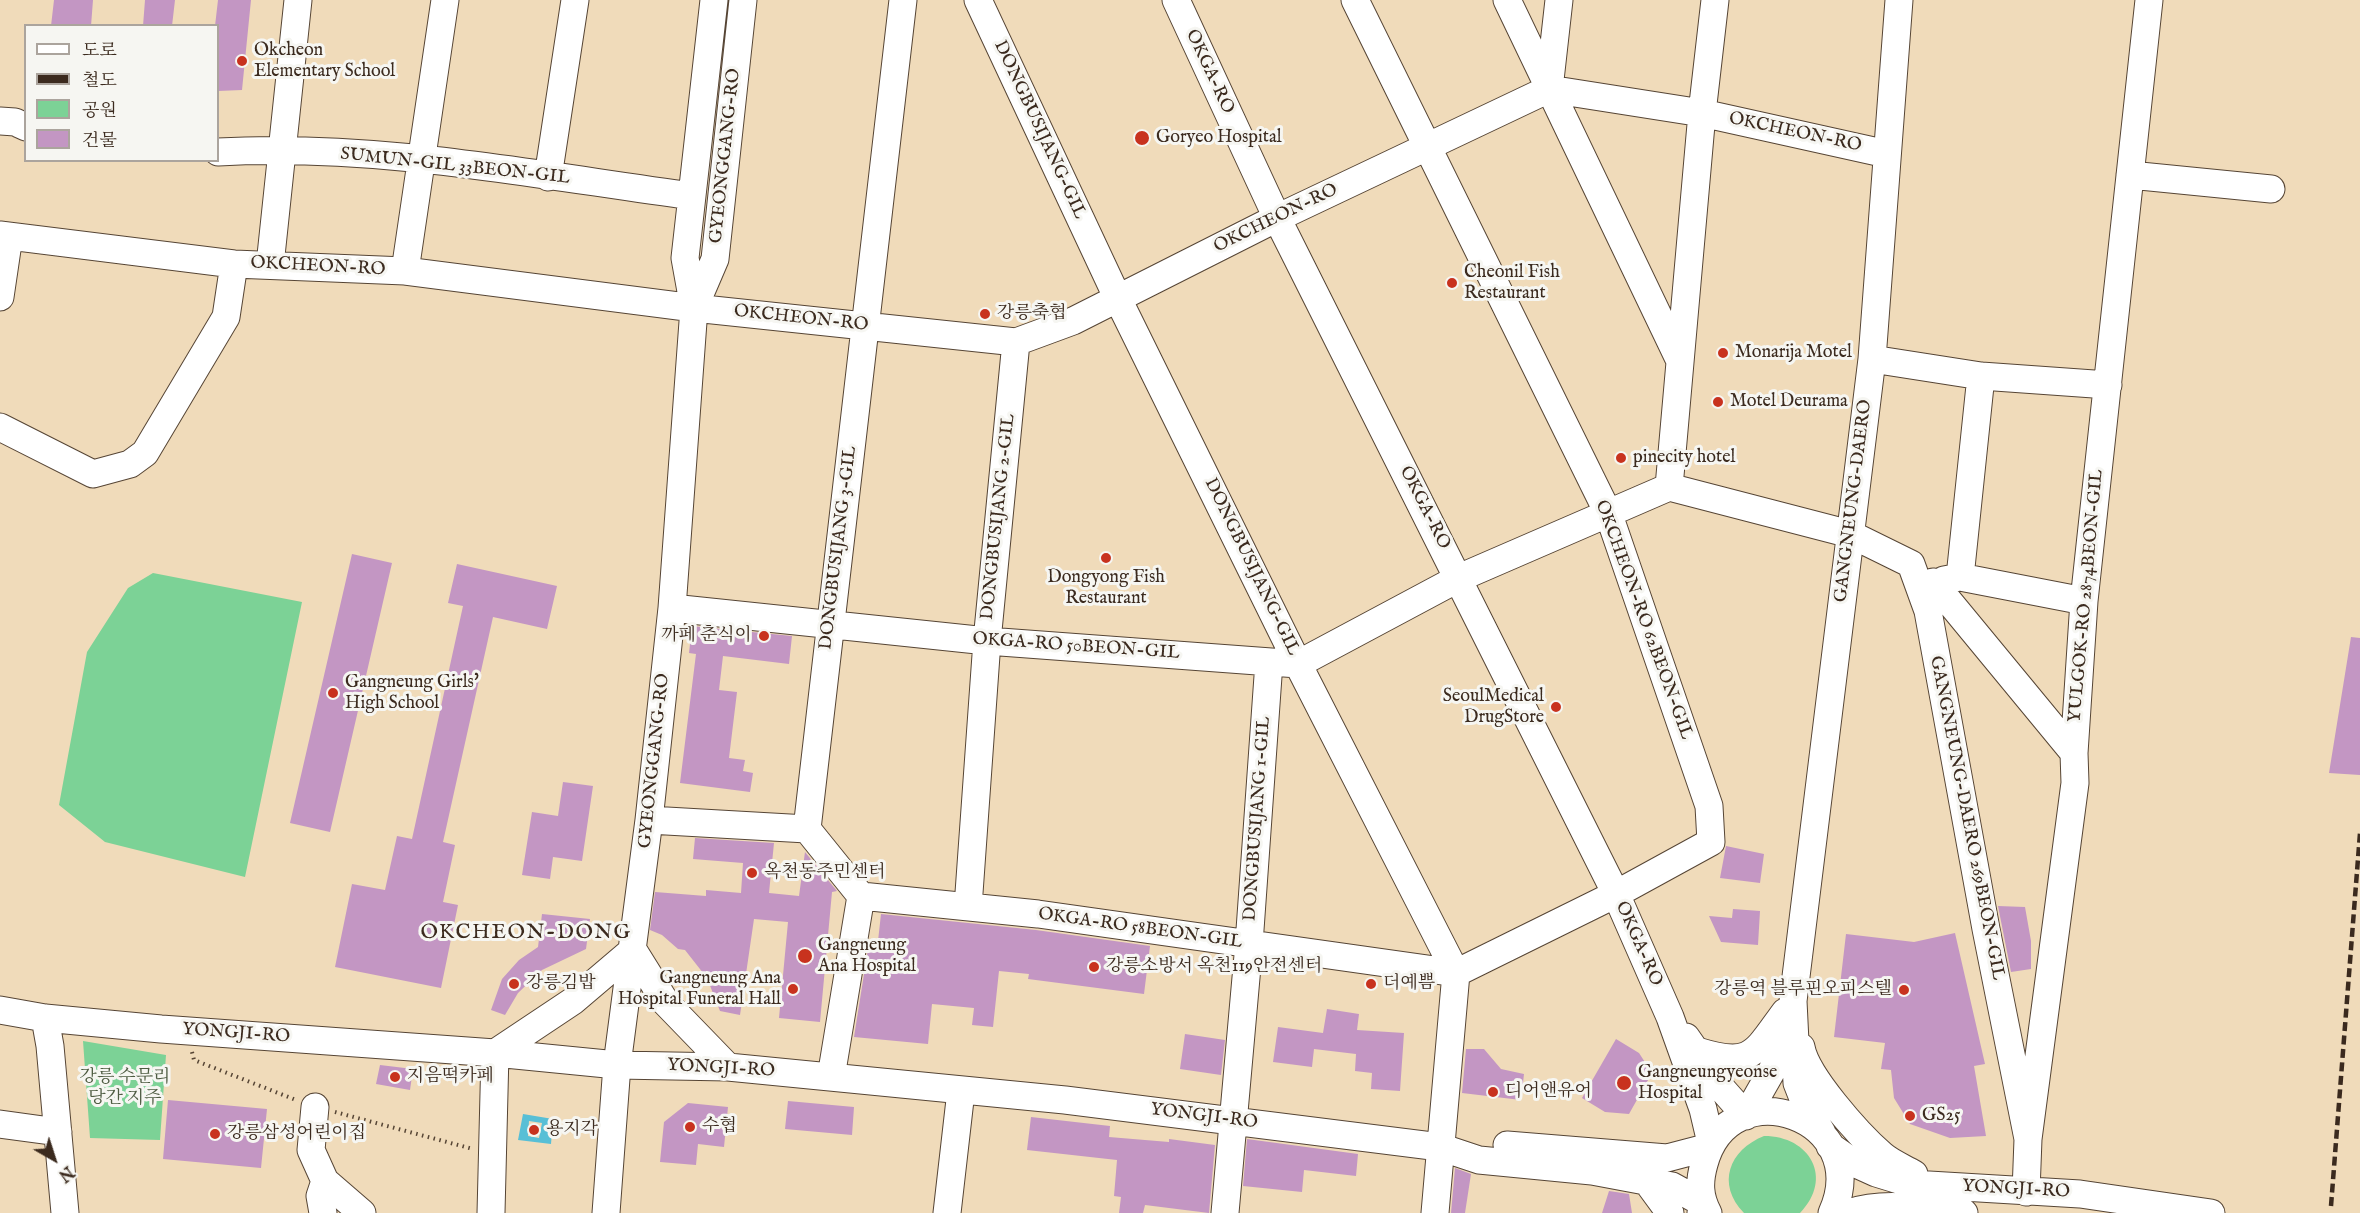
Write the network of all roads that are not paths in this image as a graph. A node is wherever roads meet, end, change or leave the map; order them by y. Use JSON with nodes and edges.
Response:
{"nodes":[{"id":1,"x":298,"y":0,"type":"edge"},
{"id":2,"x":445,"y":0,"type":"edge"},
{"id":3,"x":575,"y":0,"type":"edge"},
{"id":4,"x":714,"y":0,"type":"edge"},
{"id":5,"x":743,"y":0,"type":"edge"},
{"id":6,"x":903,"y":0,"type":"edge"},
{"id":7,"x":978,"y":0,"type":"edge"},
{"id":8,"x":1176,"y":0,"type":"edge"},
{"id":9,"x":1355,"y":0,"type":"edge"},
{"id":10,"x":1507,"y":0,"type":"edge"},
{"id":11,"x":1559,"y":0,"type":"edge"},
{"id":12,"x":1715,"y":0,"type":"edge"},
{"id":13,"x":1899,"y":0,"type":"edge"},
{"id":14,"x":2149,"y":0,"type":"edge"},
{"id":15,"x":1549,"y":89,"type":"junction"},
{"id":16,"x":1702,"y":112,"type":"junction"},
{"id":17,"x":0,"y":121,"type":"edge"},
{"id":18,"x":24,"y":126,"type":"edge"},
{"id":19,"x":1427,"y":147,"type":"junction"},
{"id":20,"x":283,"y":149,"type":"junction"},
{"id":21,"x":219,"y":152,"type":"edge"},
{"id":22,"x":1887,"y":154,"type":"junction"},
{"id":23,"x":422,"y":160,"type":"junction"},
{"id":24,"x":2130,"y":175,"type":"junction"},
{"id":25,"x":548,"y":177,"type":"junction"},
{"id":26,"x":2271,"y":189,"type":"dead end"},
{"id":27,"x":692,"y":196,"type":"junction"},
{"id":28,"x":1277,"y":218,"type":"junction"},
{"id":29,"x":4,"y":236,"type":"edge"},
{"id":30,"x":234,"y":264,"type":"junction"},
{"id":31,"x":270,"y":265,"type":"junction"},
{"id":32,"x":405,"y":271,"type":"junction"},
{"id":33,"x":0,"y":297,"type":"edge"},
{"id":34,"x":1118,"y":299,"type":"junction"},
{"id":35,"x":694,"y":308,"type":"junction"},
{"id":36,"x":866,"y":326,"type":"junction"},
{"id":37,"x":1016,"y":342,"type":"junction"},
{"id":38,"x":1872,"y":359,"type":"junction"},
{"id":39,"x":1680,"y":360,"type":"junction"},
{"id":40,"x":1982,"y":376,"type":"junction"},
{"id":41,"x":2108,"y":385,"type":"junction"},
{"id":42,"x":0,"y":427,"type":"edge"},
{"id":43,"x":1669,"y":487,"type":"junction"},
{"id":44,"x":1609,"y":514,"type":"junction"},
{"id":45,"x":1850,"y":534,"type":"junction"},
{"id":46,"x":1911,"y":564,"type":"junction"},
{"id":47,"x":1960,"y":577,"type":"junction"},
{"id":48,"x":1460,"y":578,"type":"junction"},
{"id":49,"x":1933,"y":582,"type":"junction"},
{"id":50,"x":2084,"y":601,"type":"junction"},
{"id":51,"x":672,"y":608,"type":"junction"},
{"id":52,"x":829,"y":625,"type":"junction"},
{"id":53,"x":987,"y":641,"type":"junction"},
{"id":54,"x":1269,"y":662,"type":"junction"},
{"id":55,"x":1298,"y":664,"type":"junction"},
{"id":56,"x":2074,"y":753,"type":"junction"},
{"id":57,"x":649,"y":820,"type":"junction"},
{"id":58,"x":807,"y":830,"type":"junction"},
{"id":59,"x":1616,"y":894,"type":"junction"},
{"id":60,"x":861,"y":896,"type":"junction"},
{"id":61,"x":968,"y":907,"type":"junction"},
{"id":62,"x":1249,"y":944,"type":"junction"},
{"id":63,"x":633,"y":950,"type":"junction"},
{"id":64,"x":1456,"y":973,"type":"junction"},
{"id":65,"x":1793,"y":1001,"type":"junction"},
{"id":66,"x":0,"y":1010,"type":"edge"},
{"id":67,"x":1670,"y":1017,"type":"junction"},
{"id":68,"x":45,"y":1018,"type":"junction"},
{"id":69,"x":1697,"y":1051,"type":"junction"},
{"id":70,"x":495,"y":1053,"type":"junction"},
{"id":71,"x":617,"y":1065,"type":"junction"},
{"id":72,"x":728,"y":1067,"type":"junction"},
{"id":73,"x":831,"y":1077,"type":"junction"},
{"id":74,"x":1695,"y":1089,"type":"junction"},
{"id":75,"x":962,"y":1091,"type":"junction"},
{"id":76,"x":315,"y":1107,"type":"dead end"},
{"id":77,"x":1746,"y":1116,"type":"junction"},
{"id":78,"x":1234,"y":1120,"type":"junction"},
{"id":79,"x":0,"y":1124,"type":"edge"},
{"id":80,"x":58,"y":1132,"type":"junction"},
{"id":81,"x":1826,"y":1139,"type":"junction"},
{"id":82,"x":2028,"y":1140,"type":"junction"},
{"id":83,"x":1710,"y":1145,"type":"junction"},
{"id":84,"x":1440,"y":1147,"type":"junction"},
{"id":85,"x":1667,"y":1158,"type":"junction"},
{"id":86,"x":325,"y":1181,"type":"junction"},
{"id":87,"x":1648,"y":1183,"type":"junction"},
{"id":88,"x":2026,"y":1192,"type":"junction"},
{"id":89,"x":1936,"y":1204,"type":"edge"},
{"id":90,"x":1704,"y":1210,"type":"edge"},
{"id":91,"x":66,"y":1213,"type":"edge"},
{"id":92,"x":323,"y":1213,"type":"edge"},
{"id":93,"x":362,"y":1213,"type":"edge"},
{"id":94,"x":491,"y":1213,"type":"edge"},
{"id":95,"x":606,"y":1213,"type":"edge"},
{"id":96,"x":947,"y":1213,"type":"edge"},
{"id":97,"x":1225,"y":1213,"type":"edge"},
{"id":98,"x":1435,"y":1213,"type":"edge"},
{"id":99,"x":1670,"y":1213,"type":"edge"},
{"id":100,"x":1832,"y":1213,"type":"edge"},
{"id":101,"x":1848,"y":1213,"type":"edge"},
{"id":102,"x":1964,"y":1213,"type":"edge"},
{"id":103,"x":2211,"y":1213,"type":"edge"}],
"edges":[{"from":1,"to":20,"type":"street"},
{"from":2,"to":23,"type":"street"},
{"from":3,"to":25,"type":"street"},
{"from":4,"to":27,"type":"street","name":"GYEONGGANG-RO"},
{"from":5,"to":35,"type":"street","name":"GYEONGGANG-RO"},
{"from":6,"to":36,"type":"street","name":"DONGBUSIJANG 3-GIL"},
{"from":7,"to":34,"type":"street","name":"DONGBUSIJANG-GIL"},
{"from":8,"to":28,"type":"street","name":"OKGA-RO"},
{"from":9,"to":19,"type":"street","name":"OKCHEON-RO 62BEON-GIL"},
{"from":10,"to":15,"type":"street"},
{"from":11,"to":15,"type":"street"},
{"from":12,"to":16,"type":"street"},
{"from":13,"to":22,"type":"street","name":"GANGNEUNG-DAERO"},
{"from":14,"to":24,"type":"street","name":"YULGOK-RO 2874BEON-GIL"},
{"from":15,"to":16,"type":"street","name":"OKCHEON-RO"},
{"from":15,"to":19,"type":"street","name":"OKCHEON-RO"},
{"from":15,"to":39,"type":"street"},
{"from":16,"to":22,"type":"street","name":"OKCHEON-RO"},
{"from":16,"to":39,"type":"street","name":"OKCHEON-RO"},
{"from":17,"to":18,"type":"street"},
{"from":19,"to":28,"type":"street","name":"OKCHEON-RO"},
{"from":19,"to":44,"type":"street","name":"OKCHEON-RO 62BEON-GIL"},
{"from":20,"to":21,"type":"street","name":"SUMUN-GIL 33BEON-GIL"},
{"from":20,"to":23,"type":"street","name":"SUMUN-GIL 33BEON-GIL"},
{"from":20,"to":31,"type":"street"},
{"from":22,"to":38,"type":"street","name":"GANGNEUNG-DAERO"},
{"from":23,"to":25,"type":"street","name":"SUMUN-GIL 33BEON-GIL"},
{"from":23,"to":32,"type":"street"},
{"from":24,"to":26,"type":"street"},
{"from":24,"to":41,"type":"street","name":"YULGOK-RO 2874BEON-GIL"},
{"from":25,"to":27,"type":"street","name":"SUMUN-GIL 33BEON-GIL"},
{"from":27,"to":35,"type":"street","name":"GYEONGGANG-RO"},
{"from":28,"to":34,"type":"street","name":"OKCHEON-RO"},
{"from":28,"to":48,"type":"street","name":"OKGA-RO"},
{"from":29,"to":30,"type":"street","name":"OKCHEON-RO"},
{"from":29,"to":33,"type":"street"},
{"from":30,"to":31,"type":"street","name":"OKCHEON-RO"},
{"from":30,"to":42,"type":"street"},
{"from":31,"to":32,"type":"street","name":"OKCHEON-RO"},
{"from":32,"to":35,"type":"street","name":"OKCHEON-RO"},
{"from":34,"to":37,"type":"street","name":"OKCHEON-RO"},
{"from":34,"to":55,"type":"street","name":"DONGBUSIJANG-GIL"},
{"from":35,"to":36,"type":"street","name":"OKCHEON-RO"},
{"from":35,"to":51,"type":"street","name":"GYEONGGANG-RO"},
{"from":36,"to":37,"type":"street","name":"OKCHEON-RO"},
{"from":36,"to":52,"type":"street","name":"DONGBUSIJANG 3-GIL"},
{"from":37,"to":53,"type":"street","name":"DONGBUSIJANG 2-GIL"},
{"from":38,"to":40,"type":"street"},
{"from":38,"to":45,"type":"street","name":"GANGNEUNG-DAERO"},
{"from":39,"to":43,"type":"street","name":"OKCHEON-RO"},
{"from":40,"to":41,"type":"street"},
{"from":40,"to":47,"type":"street"},
{"from":41,"to":50,"type":"street","name":"YULGOK-RO 2874BEON-GIL"},
{"from":43,"to":44,"type":"street"},
{"from":43,"to":45,"type":"street"},
{"from":44,"to":48,"type":"street"},
{"from":44,"to":59,"type":"street","name":"OKCHEON-RO 62BEON-GIL"},
{"from":45,"to":46,"type":"street"},
{"from":45,"to":65,"type":"street","name":"GANGNEUNG-DAERO"},
{"from":46,"to":49,"type":"street"},
{"from":46,"to":82,"type":"street","name":"GANGNEUNG-DAERO 269BEON-GIL"},
{"from":47,"to":49,"type":"street"},
{"from":47,"to":50,"type":"street"},
{"from":48,"to":55,"type":"street"},
{"from":48,"to":59,"type":"street","name":"OKGA-RO"},
{"from":49,"to":56,"type":"street"},
{"from":50,"to":56,"type":"street","name":"YULGOK-RO 2874BEON-GIL"},
{"from":51,"to":52,"type":"street","name":"OKGA-RO 50BEON-GIL"},
{"from":51,"to":57,"type":"street","name":"GYEONGGANG-RO"},
{"from":52,"to":53,"type":"street","name":"OKGA-RO 50BEON-GIL"},
{"from":52,"to":58,"type":"street","name":"DONGBUSIJANG 3-GIL"},
{"from":53,"to":54,"type":"street","name":"OKGA-RO 50BEON-GIL"},
{"from":53,"to":61,"type":"street","name":"DONGBUSIJANG 2-GIL"},
{"from":54,"to":55,"type":"street","name":"OKGA-RO 50BEON-GIL"},
{"from":54,"to":62,"type":"street","name":"DONGBUSIJANG 1-GIL"},
{"from":55,"to":64,"type":"street","name":"DONGBUSIJANG-GIL"},
{"from":56,"to":82,"type":"street","name":"YULGOK-RO 2874BEON-GIL"},
{"from":57,"to":58,"type":"street"},
{"from":57,"to":63,"type":"street","name":"GYEONGGANG-RO"},
{"from":58,"to":60,"type":"street"},
{"from":59,"to":64,"type":"street"},
{"from":59,"to":67,"type":"street","name":"OKGA-RO"},
{"from":60,"to":61,"type":"street","name":"OKGA-RO 58BEON-GIL"},
{"from":60,"to":73,"type":"street"},
{"from":61,"to":62,"type":"street","name":"OKGA-RO 58BEON-GIL"},
{"from":62,"to":64,"type":"street","name":"OKGA-RO 58BEON-GIL"},
{"from":62,"to":78,"type":"street","name":"DONGBUSIJANG 1-GIL"},
{"from":63,"to":70,"type":"street"},
{"from":63,"to":71,"type":"street","name":"GYEONGGANG-RO"},
{"from":63,"to":72,"type":"street"},
{"from":64,"to":84,"type":"street"},
{"from":65,"to":69,"type":"street"},
{"from":65,"to":77,"type":"street"},
{"from":65,"to":81,"type":"street"},
{"from":65,"to":89,"type":"street"},
{"from":66,"to":68,"type":"street","name":"YONGJI-RO"},
{"from":67,"to":69,"type":"street"},
{"from":67,"to":74,"type":"street"},
{"from":68,"to":70,"type":"street","name":"YONGJI-RO"},
{"from":68,"to":80,"type":"street"},
{"from":69,"to":77,"type":"street"},
{"from":70,"to":71,"type":"street","name":"YONGJI-RO"},
{"from":70,"to":94,"type":"street"},
{"from":71,"to":72,"type":"street","name":"YONGJI-RO"},
{"from":71,"to":95,"type":"street","name":"GYEONGGANG-RO"},
{"from":72,"to":73,"type":"street","name":"YONGJI-RO"},
{"from":73,"to":75,"type":"street","name":"YONGJI-RO"},
{"from":74,"to":83,"type":"street"},
{"from":74,"to":85,"type":"street"},
{"from":75,"to":78,"type":"street","name":"YONGJI-RO"},
{"from":75,"to":96,"type":"street"},
{"from":76,"to":86,"type":"street"},
{"from":77,"to":81,"type":"street","name":"YONGJI-RO"},
{"from":77,"to":83,"type":"street"},
{"from":78,"to":84,"type":"street","name":"YONGJI-RO"},
{"from":78,"to":97,"type":"street","name":"DONGBUSIJANG 1-GIL"},
{"from":79,"to":80,"type":"street"},
{"from":80,"to":91,"type":"street"},
{"from":81,"to":89,"type":"street","name":"YONGJI-RO"},
{"from":81,"to":100,"type":"street"},
{"from":82,"to":88,"type":"street","name":"YULGOK-RO 2874BEON-GIL"},
{"from":83,"to":85,"type":"street","name":"YONGJI-RO"},
{"from":83,"to":90,"type":"street"},
{"from":84,"to":85,"type":"street","name":"YONGJI-RO"},
{"from":84,"to":87,"type":"street","name":"YONGJI-RO"},
{"from":84,"to":98,"type":"street"},
{"from":86,"to":92,"type":"street"},
{"from":86,"to":93,"type":"street"},
{"from":87,"to":90,"type":"street","name":"YONGJI-RO"},
{"from":87,"to":99,"type":"street"},
{"from":88,"to":89,"type":"street","name":"YONGJI-RO"},
{"from":88,"to":103,"type":"street","name":"YONGJI-RO"},
{"from":89,"to":101,"type":"street","name":"YONGJI-RO"},
{"from":89,"to":102,"type":"street","name":"YONGJI-RO"}]}
